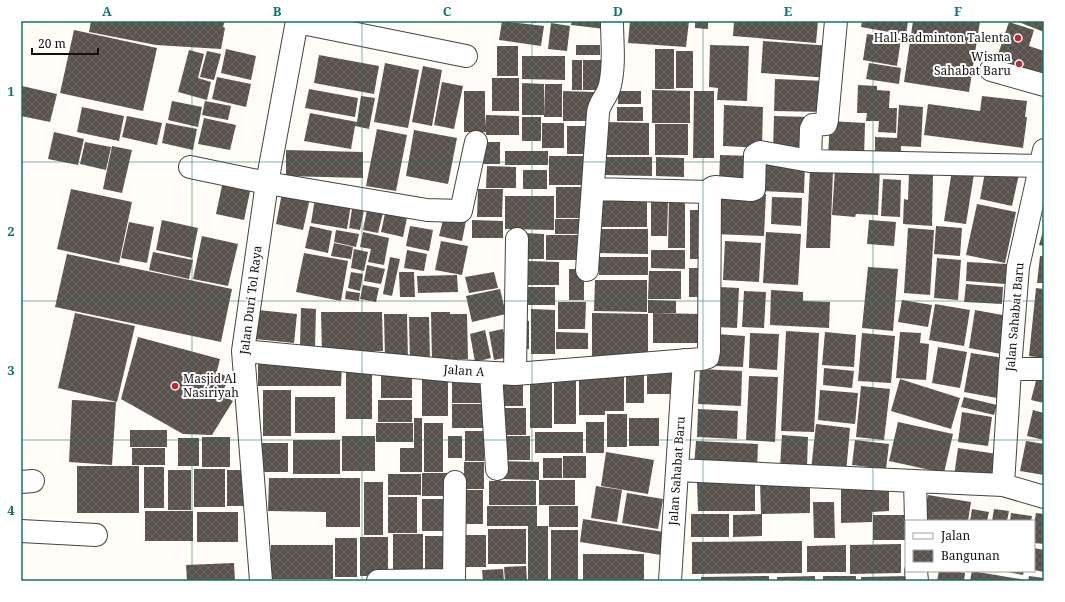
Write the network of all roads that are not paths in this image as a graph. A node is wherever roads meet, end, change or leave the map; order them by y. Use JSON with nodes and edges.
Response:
{"nodes":[{"id":1,"x":612,"y":21,"type":"edge"},
{"id":2,"x":836,"y":21,"type":"edge"},
{"id":3,"x":297,"y":22,"type":"edge"},
{"id":4,"x":466,"y":56,"type":"dead end"},
{"id":5,"x":991,"y":70,"type":"dead end"},
{"id":6,"x":1044,"y":85,"type":"edge"},
{"id":7,"x":476,"y":142,"type":"dead end"},
{"id":8,"x":1043,"y":159,"type":"edge"},
{"id":9,"x":810,"y":161,"type":"junction"},
{"id":10,"x":190,"y":167,"type":"dead end"},
{"id":11,"x":267,"y":184,"type":"junction"},
{"id":12,"x":593,"y":189,"type":"junction"},
{"id":13,"x":710,"y":192,"type":"junction"},
{"id":14,"x":516,"y":239,"type":"dead end"},
{"id":15,"x":587,"y":270,"type":"dead end"},
{"id":16,"x":243,"y":352,"type":"junction"},
{"id":17,"x":684,"y":360,"type":"junction"},
{"id":18,"x":1010,"y":369,"type":"junction"},
{"id":19,"x":1044,"y":369,"type":"edge"},
{"id":20,"x":492,"y":373,"type":"junction"},
{"id":21,"x":515,"y":374,"type":"junction"},
{"id":22,"x":497,"y":469,"type":"dead end"},
{"id":23,"x":677,"y":470,"type":"junction"},
{"id":24,"x":915,"y":481,"type":"junction"},
{"id":25,"x":455,"y":482,"type":"dead end"},
{"id":26,"x":1004,"y":485,"type":"junction"},
{"id":27,"x":1044,"y":497,"type":"edge"},
{"id":28,"x":916,"y":520,"type":"edge"},
{"id":29,"x":21,"y":531,"type":"edge"},
{"id":30,"x":96,"y":535,"type":"dead end"},
{"id":31,"x":262,"y":581,"type":"edge"},
{"id":32,"x":378,"y":581,"type":"edge"},
{"id":33,"x":670,"y":581,"type":"edge"}],
"edges":[{"from":1,"to":12,"type":"street"},
{"from":2,"to":9,"type":"street"},
{"from":3,"to":4,"type":"street"},
{"from":3,"to":11,"type":"street","name":"Jalan Duri Tol Raya"},
{"from":5,"to":6,"type":"street"},
{"from":7,"to":11,"type":"street"},
{"from":8,"to":9,"type":"street"},
{"from":8,"to":18,"type":"street","name":"Jalan Sahabat Baru"},
{"from":9,"to":13,"type":"street"},
{"from":10,"to":11,"type":"street"},
{"from":11,"to":16,"type":"street","name":"Jalan Duri Tol Raya"},
{"from":12,"to":13,"type":"street"},
{"from":12,"to":15,"type":"street"},
{"from":13,"to":17,"type":"street","name":"Jalan A"},
{"from":14,"to":21,"type":"street"},
{"from":16,"to":20,"type":"street","name":"Jalan A"},
{"from":16,"to":31,"type":"street","name":"Jalan Duri Tol Raya"},
{"from":17,"to":21,"type":"street","name":"Jalan A"},
{"from":17,"to":23,"type":"street","name":"Jalan Sahabat Baru"},
{"from":18,"to":19,"type":"street"},
{"from":18,"to":26,"type":"street","name":"Jalan Sahabat Baru"},
{"from":20,"to":21,"type":"street","name":"Jalan A"},
{"from":20,"to":22,"type":"street"},
{"from":23,"to":24,"type":"street"},
{"from":23,"to":33,"type":"street","name":"Jalan Sahabat Baru"},
{"from":24,"to":26,"type":"street"},
{"from":24,"to":28,"type":"street"},
{"from":25,"to":32,"type":"street"},
{"from":26,"to":27,"type":"street"},
{"from":29,"to":30,"type":"street"}]}
